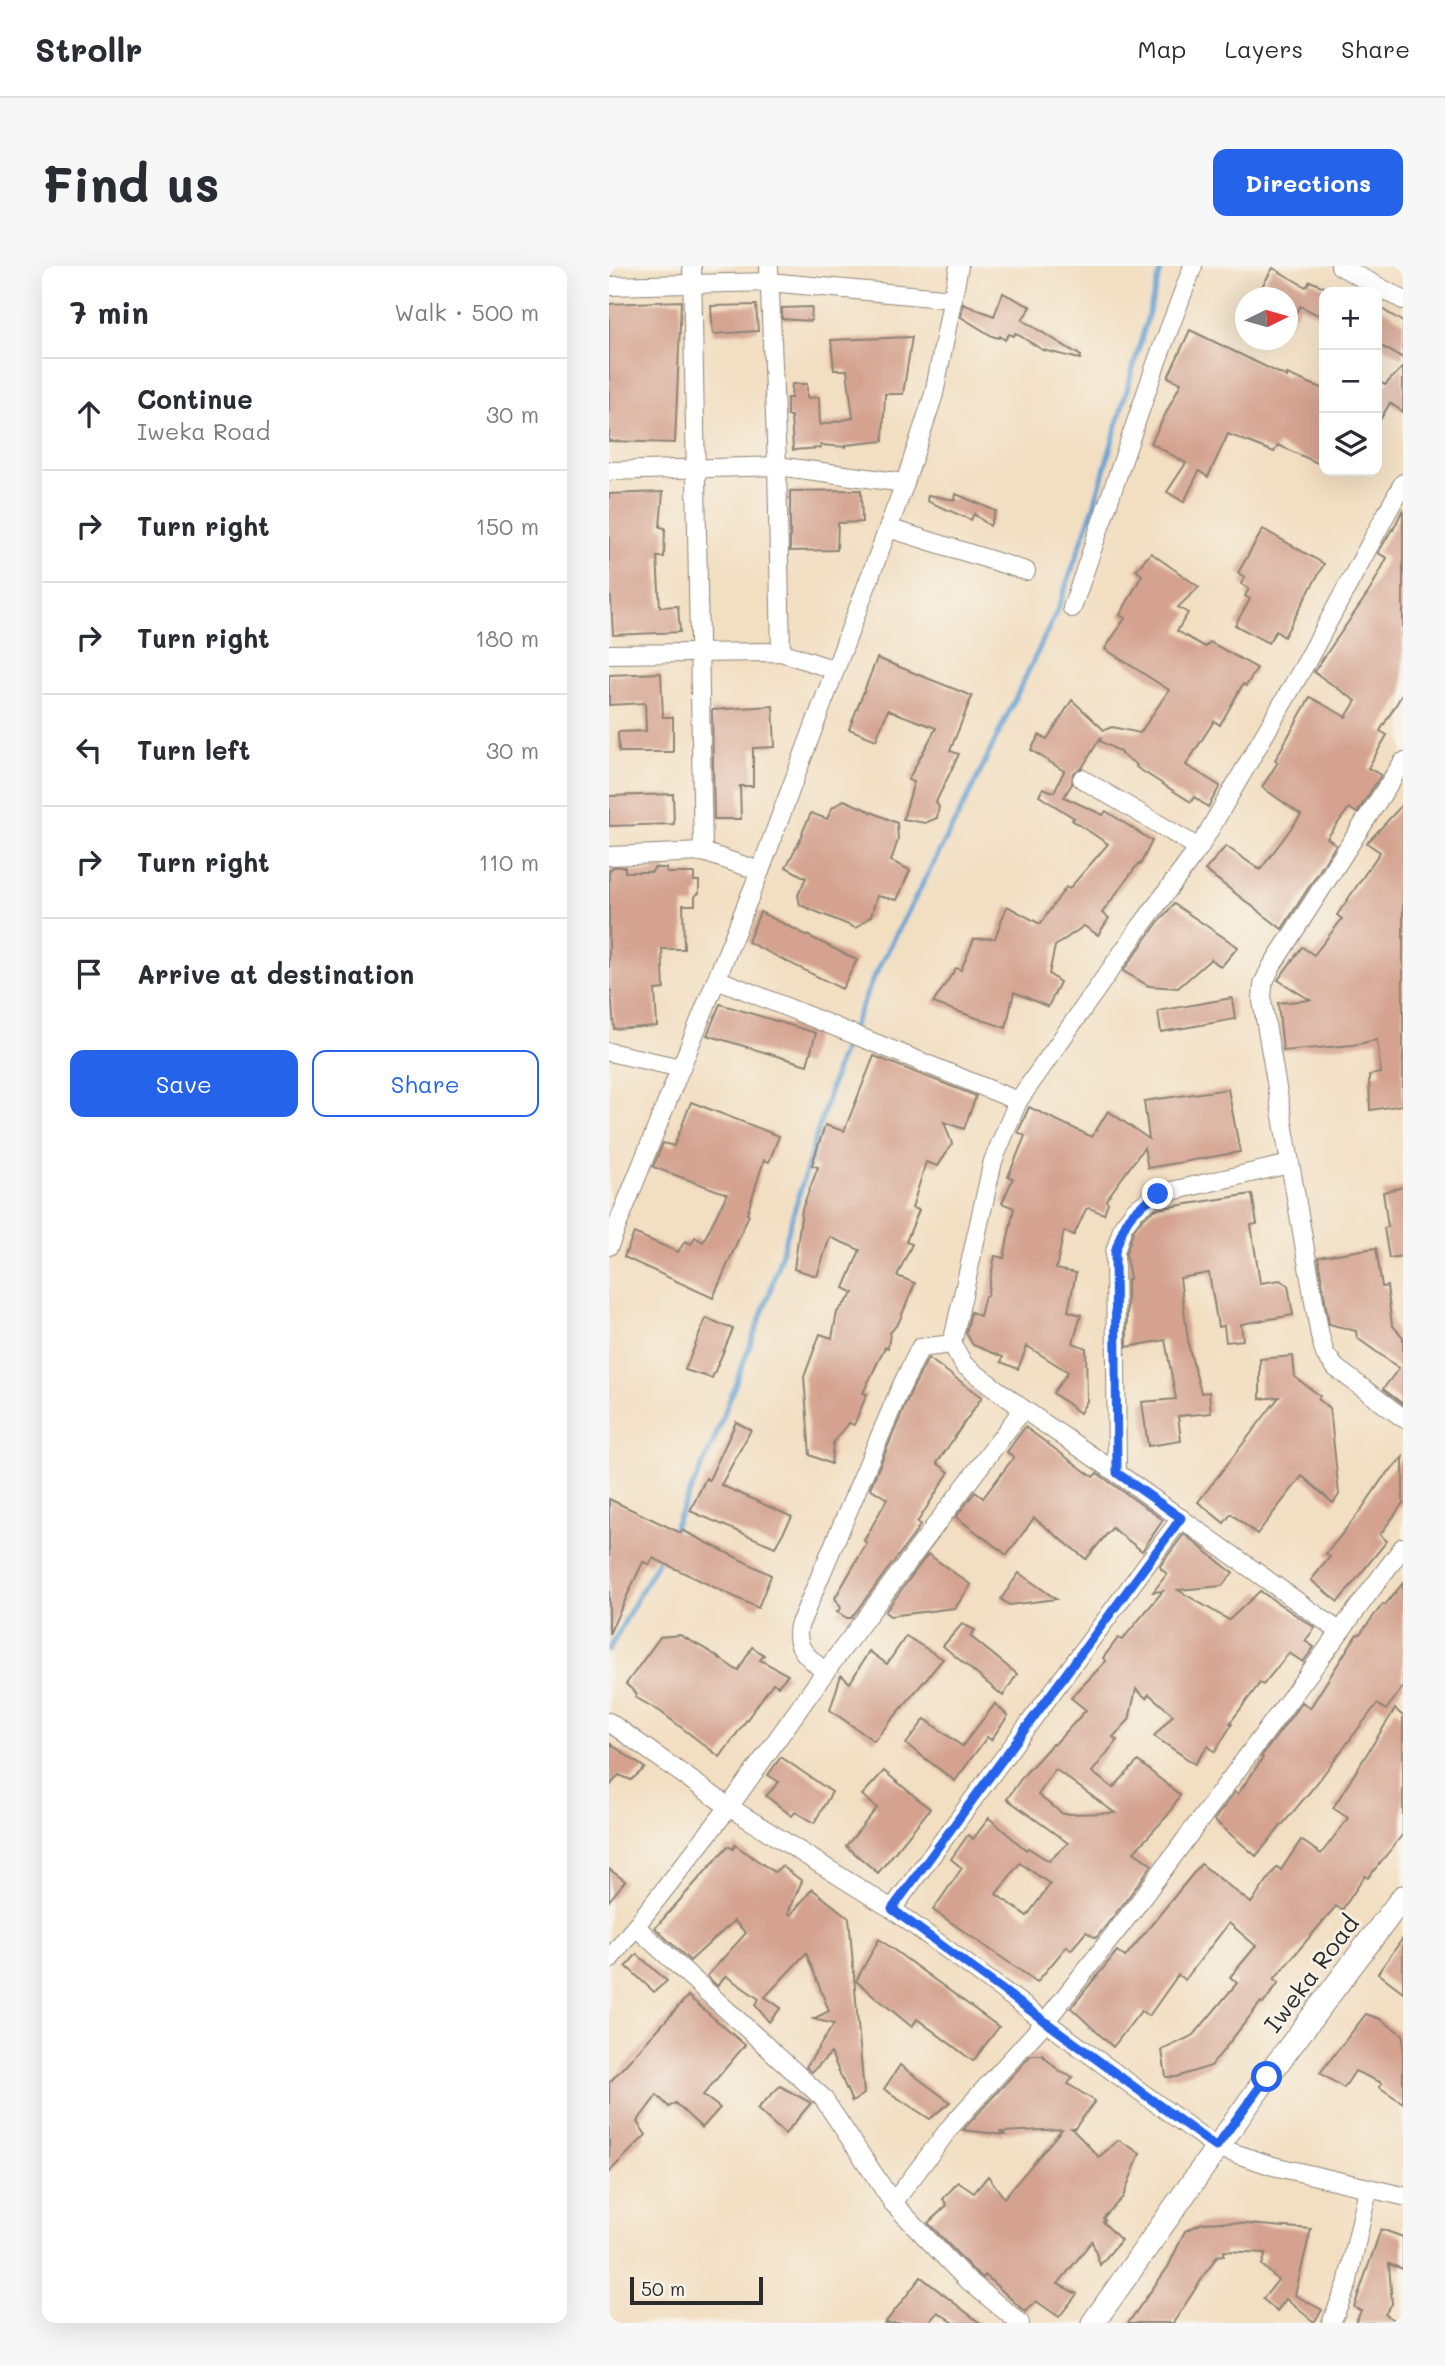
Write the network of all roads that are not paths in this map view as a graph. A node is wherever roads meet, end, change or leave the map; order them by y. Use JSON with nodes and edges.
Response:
{"nodes":[{"id":1,"x":959,"y":266,"type":"edge"},
{"id":2,"x":1193,"y":266,"type":"edge"},
{"id":3,"x":1340,"y":266,"type":"edge"},
{"id":4,"x":769,"y":274,"type":"edge"},
{"id":5,"x":693,"y":275,"type":"edge"},
{"id":6,"x":609,"y":286,"type":"edge"},
{"id":7,"x":953,"y":299,"type":"junction"},
{"id":8,"x":1403,"y":300,"type":"edge"},
{"id":9,"x":777,"y":467,"type":"junction"},
{"id":10,"x":697,"y":469,"type":"junction"},
{"id":11,"x":609,"y":471,"type":"edge"},
{"id":12,"x":905,"y":483,"type":"junction"},
{"id":13,"x":1403,"y":483,"type":"edge"},
{"id":14,"x":888,"y":528,"type":"junction"},
{"id":15,"x":1026,"y":571,"type":"dead end"},
{"id":16,"x":1072,"y":608,"type":"dead end"},
{"id":17,"x":781,"y":652,"type":"junction"},
{"id":18,"x":699,"y":653,"type":"junction"},
{"id":19,"x":609,"y":654,"type":"edge"},
{"id":20,"x":835,"y":670,"type":"junction"},
{"id":21,"x":1403,"y":762,"type":"edge"},
{"id":22,"x":1081,"y":779,"type":"dead end"},
{"id":23,"x":1199,"y":848,"type":"junction"},
{"id":24,"x":703,"y":852,"type":"junction"},
{"id":25,"x":609,"y":856,"type":"edge"},
{"id":26,"x":760,"y":871,"type":"junction"},
{"id":27,"x":717,"y":979,"type":"junction"},
{"id":28,"x":609,"y":1052,"type":"edge"},
{"id":29,"x":681,"y":1068,"type":"junction"},
{"id":30,"x":1018,"y":1101,"type":"junction"},
{"id":31,"x":1290,"y":1164,"type":"junction"},
{"id":32,"x":609,"y":1245,"type":"edge"},
{"id":33,"x":952,"y":1344,"type":"junction"},
{"id":34,"x":1023,"y":1409,"type":"junction"},
{"id":35,"x":1403,"y":1419,"type":"edge"},
{"id":36,"x":1117,"y":1473,"type":"junction"},
{"id":37,"x":1181,"y":1518,"type":"junction"},
{"id":38,"x":1403,"y":1547,"type":"edge"},
{"id":39,"x":1339,"y":1631,"type":"junction"},
{"id":40,"x":825,"y":1672,"type":"junction"},
{"id":41,"x":609,"y":1722,"type":"edge"},
{"id":42,"x":729,"y":1807,"type":"junction"},
{"id":43,"x":1402,"y":1900,"type":"edge"},
{"id":44,"x":892,"y":1909,"type":"junction"},
{"id":45,"x":635,"y":1926,"type":"junction"},
{"id":46,"x":609,"y":1960,"type":"edge"},
{"id":47,"x":1045,"y":2022,"type":"junction"},
{"id":48,"x":1216,"y":2147,"type":"junction"},
{"id":49,"x":1368,"y":2189,"type":"junction"},
{"id":50,"x":1403,"y":2196,"type":"edge"},
{"id":51,"x":893,"y":2203,"type":"junction"},
{"id":52,"x":1020,"y":2323,"type":"edge"},
{"id":53,"x":1093,"y":2323,"type":"edge"},
{"id":54,"x":1331,"y":2323,"type":"edge"}],
"edges":[{"from":1,"to":7,"type":"street"},
{"from":2,"to":16,"type":"street"},
{"from":3,"to":8,"type":"street"},
{"from":4,"to":5,"type":"street"},
{"from":4,"to":7,"type":"street"},
{"from":4,"to":9,"type":"street"},
{"from":5,"to":6,"type":"street"},
{"from":5,"to":10,"type":"street"},
{"from":7,"to":12,"type":"street"},
{"from":9,"to":10,"type":"street"},
{"from":9,"to":12,"type":"street"},
{"from":9,"to":17,"type":"street"},
{"from":10,"to":11,"type":"street"},
{"from":10,"to":18,"type":"street"},
{"from":12,"to":14,"type":"street"},
{"from":13,"to":23,"type":"street"},
{"from":14,"to":15,"type":"street"},
{"from":14,"to":20,"type":"street"},
{"from":17,"to":18,"type":"street"},
{"from":17,"to":20,"type":"street"},
{"from":18,"to":19,"type":"street"},
{"from":18,"to":24,"type":"street"},
{"from":20,"to":26,"type":"street"},
{"from":21,"to":31,"type":"street"},
{"from":22,"to":23,"type":"street"},
{"from":23,"to":30,"type":"street"},
{"from":24,"to":25,"type":"street"},
{"from":24,"to":26,"type":"street"},
{"from":26,"to":27,"type":"street"},
{"from":27,"to":29,"type":"street"},
{"from":27,"to":30,"type":"street"},
{"from":28,"to":29,"type":"street"},
{"from":29,"to":32,"type":"street"},
{"from":30,"to":33,"type":"street"},
{"from":31,"to":35,"type":"street"},
{"from":31,"to":36,"type":"street"},
{"from":33,"to":34,"type":"street"},
{"from":33,"to":40,"type":"street"},
{"from":34,"to":36,"type":"street"},
{"from":34,"to":40,"type":"street"},
{"from":36,"to":37,"type":"street"},
{"from":37,"to":39,"type":"street"},
{"from":37,"to":44,"type":"street"},
{"from":38,"to":39,"type":"street"},
{"from":39,"to":47,"type":"street"},
{"from":40,"to":42,"type":"street"},
{"from":41,"to":42,"type":"street"},
{"from":42,"to":44,"type":"street"},
{"from":42,"to":45,"type":"street"},
{"from":43,"to":48,"type":"main road","name":"Iweka Road"},
{"from":44,"to":47,"type":"street"},
{"from":45,"to":46,"type":"street"},
{"from":45,"to":51,"type":"street"},
{"from":47,"to":48,"type":"street"},
{"from":47,"to":51,"type":"street"},
{"from":48,"to":49,"type":"street"},
{"from":48,"to":53,"type":"main road","name":"Iweka Road"},
{"from":49,"to":50,"type":"street"},
{"from":49,"to":54,"type":"street"},
{"from":51,"to":52,"type":"street"}]}
